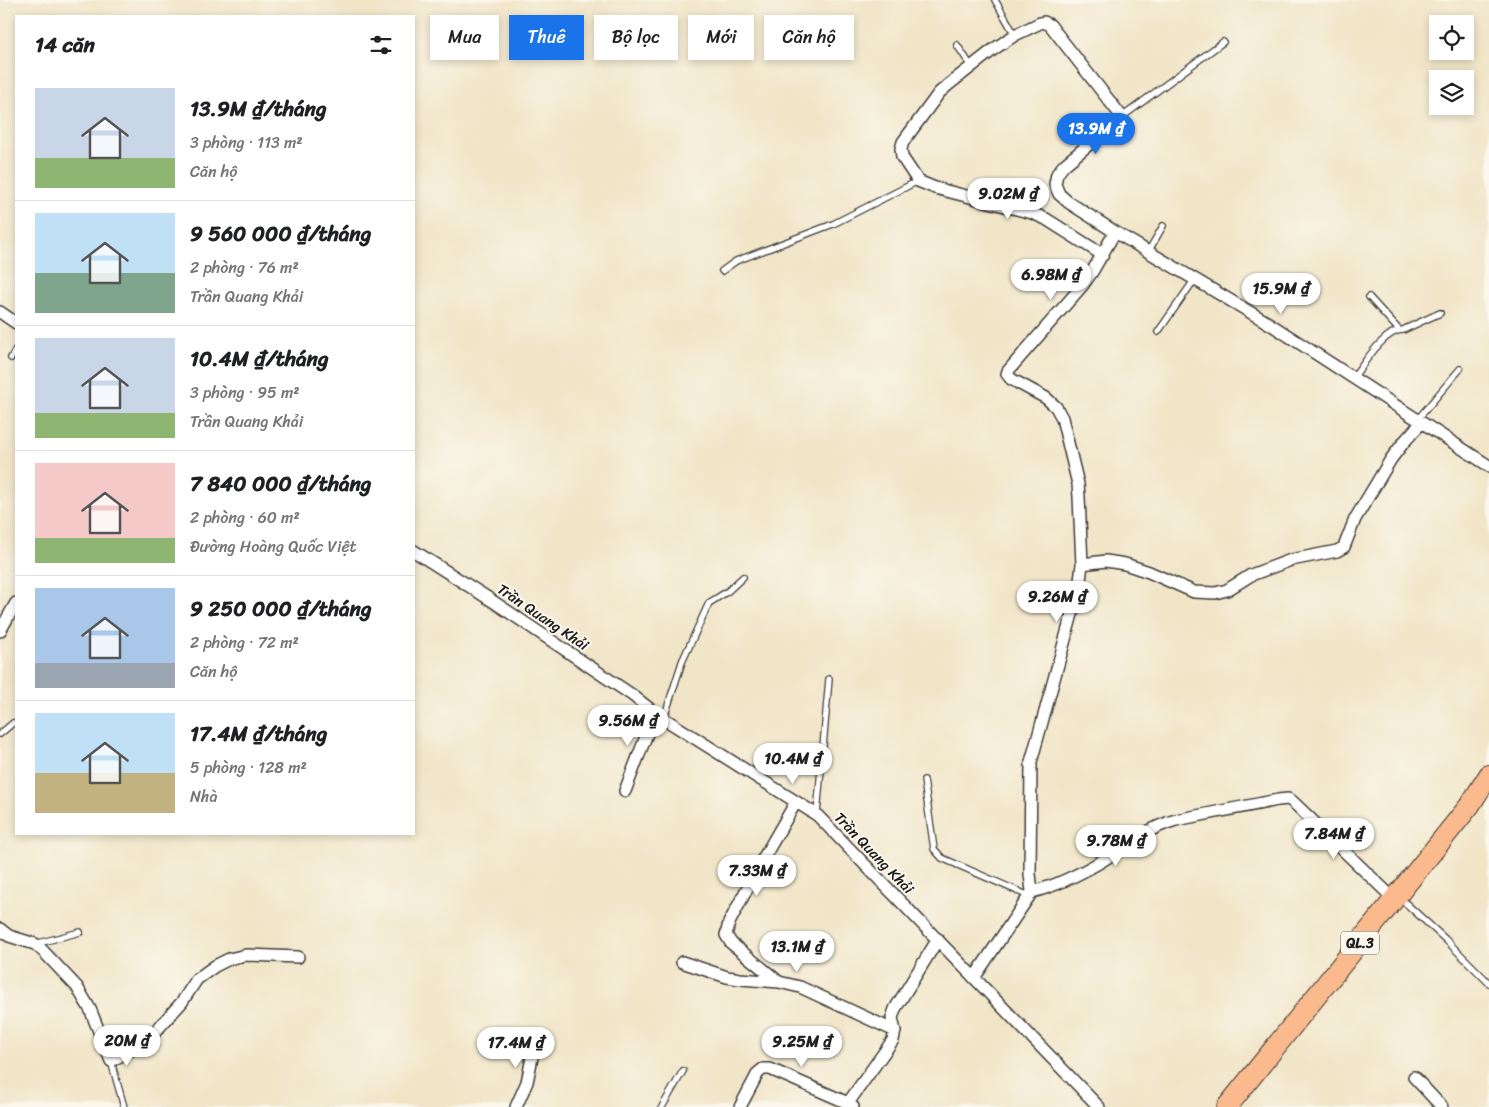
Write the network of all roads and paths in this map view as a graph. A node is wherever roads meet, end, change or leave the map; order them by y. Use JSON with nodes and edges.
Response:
{"nodes":[{"id":1,"x":995,"y":0,"type":"edge"},
{"id":2,"x":1016,"y":35,"type":"junction"},
{"id":3,"x":1223,"y":42,"type":"dead end"},
{"id":4,"x":957,"y":45,"type":"dead end"},
{"id":5,"x":971,"y":66,"type":"junction"},
{"id":6,"x":1122,"y":117,"type":"junction"},
{"id":7,"x":918,"y":180,"type":"junction"},
{"id":8,"x":1163,"y":226,"type":"dead end"},
{"id":9,"x":1115,"y":232,"type":"junction"},
{"id":10,"x":1148,"y":252,"type":"junction"},
{"id":11,"x":1103,"y":255,"type":"junction"},
{"id":12,"x":722,"y":271,"type":"dead end"},
{"id":13,"x":1195,"y":279,"type":"junction"},
{"id":14,"x":1369,"y":297,"type":"dead end"},
{"id":15,"x":0,"y":312,"type":"edge"},
{"id":16,"x":1440,"y":313,"type":"dead end"},
{"id":17,"x":15,"y":322,"type":"edge"},
{"id":18,"x":1399,"y":330,"type":"junction"},
{"id":19,"x":1158,"y":332,"type":"dead end"},
{"id":20,"x":15,"y":351,"type":"edge"},
{"id":21,"x":11,"y":358,"type":"dead end"},
{"id":22,"x":1460,"y":369,"type":"dead end"},
{"id":23,"x":1353,"y":378,"type":"junction"},
{"id":24,"x":1419,"y":422,"type":"junction"},
{"id":25,"x":1489,"y":466,"type":"edge"},
{"id":26,"x":415,"y":552,"type":"edge"},
{"id":27,"x":1082,"y":564,"type":"junction"},
{"id":28,"x":743,"y":577,"type":"dead end"},
{"id":29,"x":15,"y":605,"type":"edge"},
{"id":30,"x":0,"y":631,"type":"edge"},
{"id":31,"x":829,"y":679,"type":"dead end"},
{"id":32,"x":660,"y":716,"type":"junction"},
{"id":33,"x":13,"y":723,"type":"dead end"},
{"id":34,"x":0,"y":734,"type":"edge"},
{"id":35,"x":1489,"y":775,"type":"edge"},
{"id":36,"x":924,"y":780,"type":"dead end"},
{"id":37,"x":625,"y":791,"type":"dead end"},
{"id":38,"x":796,"y":802,"type":"junction"},
{"id":39,"x":816,"y":815,"type":"junction"},
{"id":40,"x":1030,"y":894,"type":"junction"},
{"id":41,"x":1396,"y":898,"type":"junction"},
{"id":42,"x":0,"y":929,"type":"edge"},
{"id":43,"x":80,"y":932,"type":"dead end"},
{"id":44,"x":938,"y":939,"type":"junction"},
{"id":45,"x":35,"y":944,"type":"junction"},
{"id":46,"x":298,"y":958,"type":"dead end"},
{"id":47,"x":682,"y":962,"type":"dead end"},
{"id":48,"x":974,"y":978,"type":"junction"},
{"id":49,"x":779,"y":982,"type":"junction"},
{"id":50,"x":1489,"y":983,"type":"edge"},
{"id":51,"x":895,"y":1031,"type":"junction"},
{"id":52,"x":536,"y":1038,"type":"dead end"},
{"id":53,"x":111,"y":1061,"type":"junction"},
{"id":54,"x":683,"y":1071,"type":"dead end"},
{"id":55,"x":1414,"y":1077,"type":"dead end"},
{"id":56,"x":850,"y":1105,"type":"edge"},
{"id":57,"x":124,"y":1107,"type":"edge"},
{"id":58,"x":516,"y":1107,"type":"edge"},
{"id":59,"x":662,"y":1107,"type":"edge"},
{"id":60,"x":740,"y":1107,"type":"edge"},
{"id":61,"x":1099,"y":1107,"type":"edge"},
{"id":62,"x":1227,"y":1107,"type":"edge"},
{"id":63,"x":1442,"y":1107,"type":"edge"}],
"edges":[{"from":1,"to":2,"type":"lane"},
{"from":2,"to":5,"type":"street"},
{"from":2,"to":6,"type":"street"},
{"from":3,"to":6,"type":"lane"},
{"from":4,"to":5,"type":"lane"},
{"from":5,"to":7,"type":"street"},
{"from":6,"to":9,"type":"street"},
{"from":7,"to":11,"type":"street"},
{"from":7,"to":12,"type":"lane"},
{"from":8,"to":10,"type":"lane"},
{"from":9,"to":10,"type":"street"},
{"from":9,"to":11,"type":"street"},
{"from":10,"to":13,"type":"street"},
{"from":11,"to":27,"type":"street"},
{"from":13,"to":19,"type":"lane"},
{"from":13,"to":23,"type":"street"},
{"from":14,"to":18,"type":"lane"},
{"from":15,"to":17,"type":"street"},
{"from":16,"to":18,"type":"lane"},
{"from":18,"to":23,"type":"lane"},
{"from":20,"to":21,"type":"lane"},
{"from":22,"to":24,"type":"lane"},
{"from":23,"to":24,"type":"street"},
{"from":24,"to":25,"type":"street"},
{"from":24,"to":27,"type":"street"},
{"from":26,"to":32,"type":"street","name":"Trần Quang Khải"},
{"from":27,"to":40,"type":"street"},
{"from":28,"to":32,"type":"lane"},
{"from":29,"to":30,"type":"street"},
{"from":31,"to":39,"type":"lane"},
{"from":32,"to":37,"type":"street"},
{"from":32,"to":38,"type":"street","name":"Trần Quang Khải"},
{"from":33,"to":34,"type":"lane"},
{"from":35,"to":41,"type":"highway","number":"QL.3"},
{"from":36,"to":40,"type":"lane"},
{"from":38,"to":39,"type":"street","name":"Trần Quang Khải"},
{"from":38,"to":49,"type":"street"},
{"from":39,"to":44,"type":"street","name":"Trần Quang Khải"},
{"from":40,"to":41,"type":"street"},
{"from":40,"to":48,"type":"street"},
{"from":41,"to":50,"type":"lane"},
{"from":41,"to":62,"type":"highway","number":"QL.3"},
{"from":42,"to":45,"type":"street"},
{"from":43,"to":45,"type":"lane"},
{"from":44,"to":48,"type":"street","name":"Trần Quang Khải"},
{"from":44,"to":51,"type":"street"},
{"from":45,"to":53,"type":"street"},
{"from":46,"to":53,"type":"street"},
{"from":47,"to":49,"type":"street"},
{"from":48,"to":61,"type":"street","name":"Trần Quang Khải"},
{"from":49,"to":51,"type":"street"},
{"from":51,"to":56,"type":"street"},
{"from":52,"to":58,"type":"street"},
{"from":53,"to":57,"type":"lane"},
{"from":54,"to":59,"type":"lane"},
{"from":55,"to":63,"type":"street"},
{"from":56,"to":60,"type":"street"}]}
